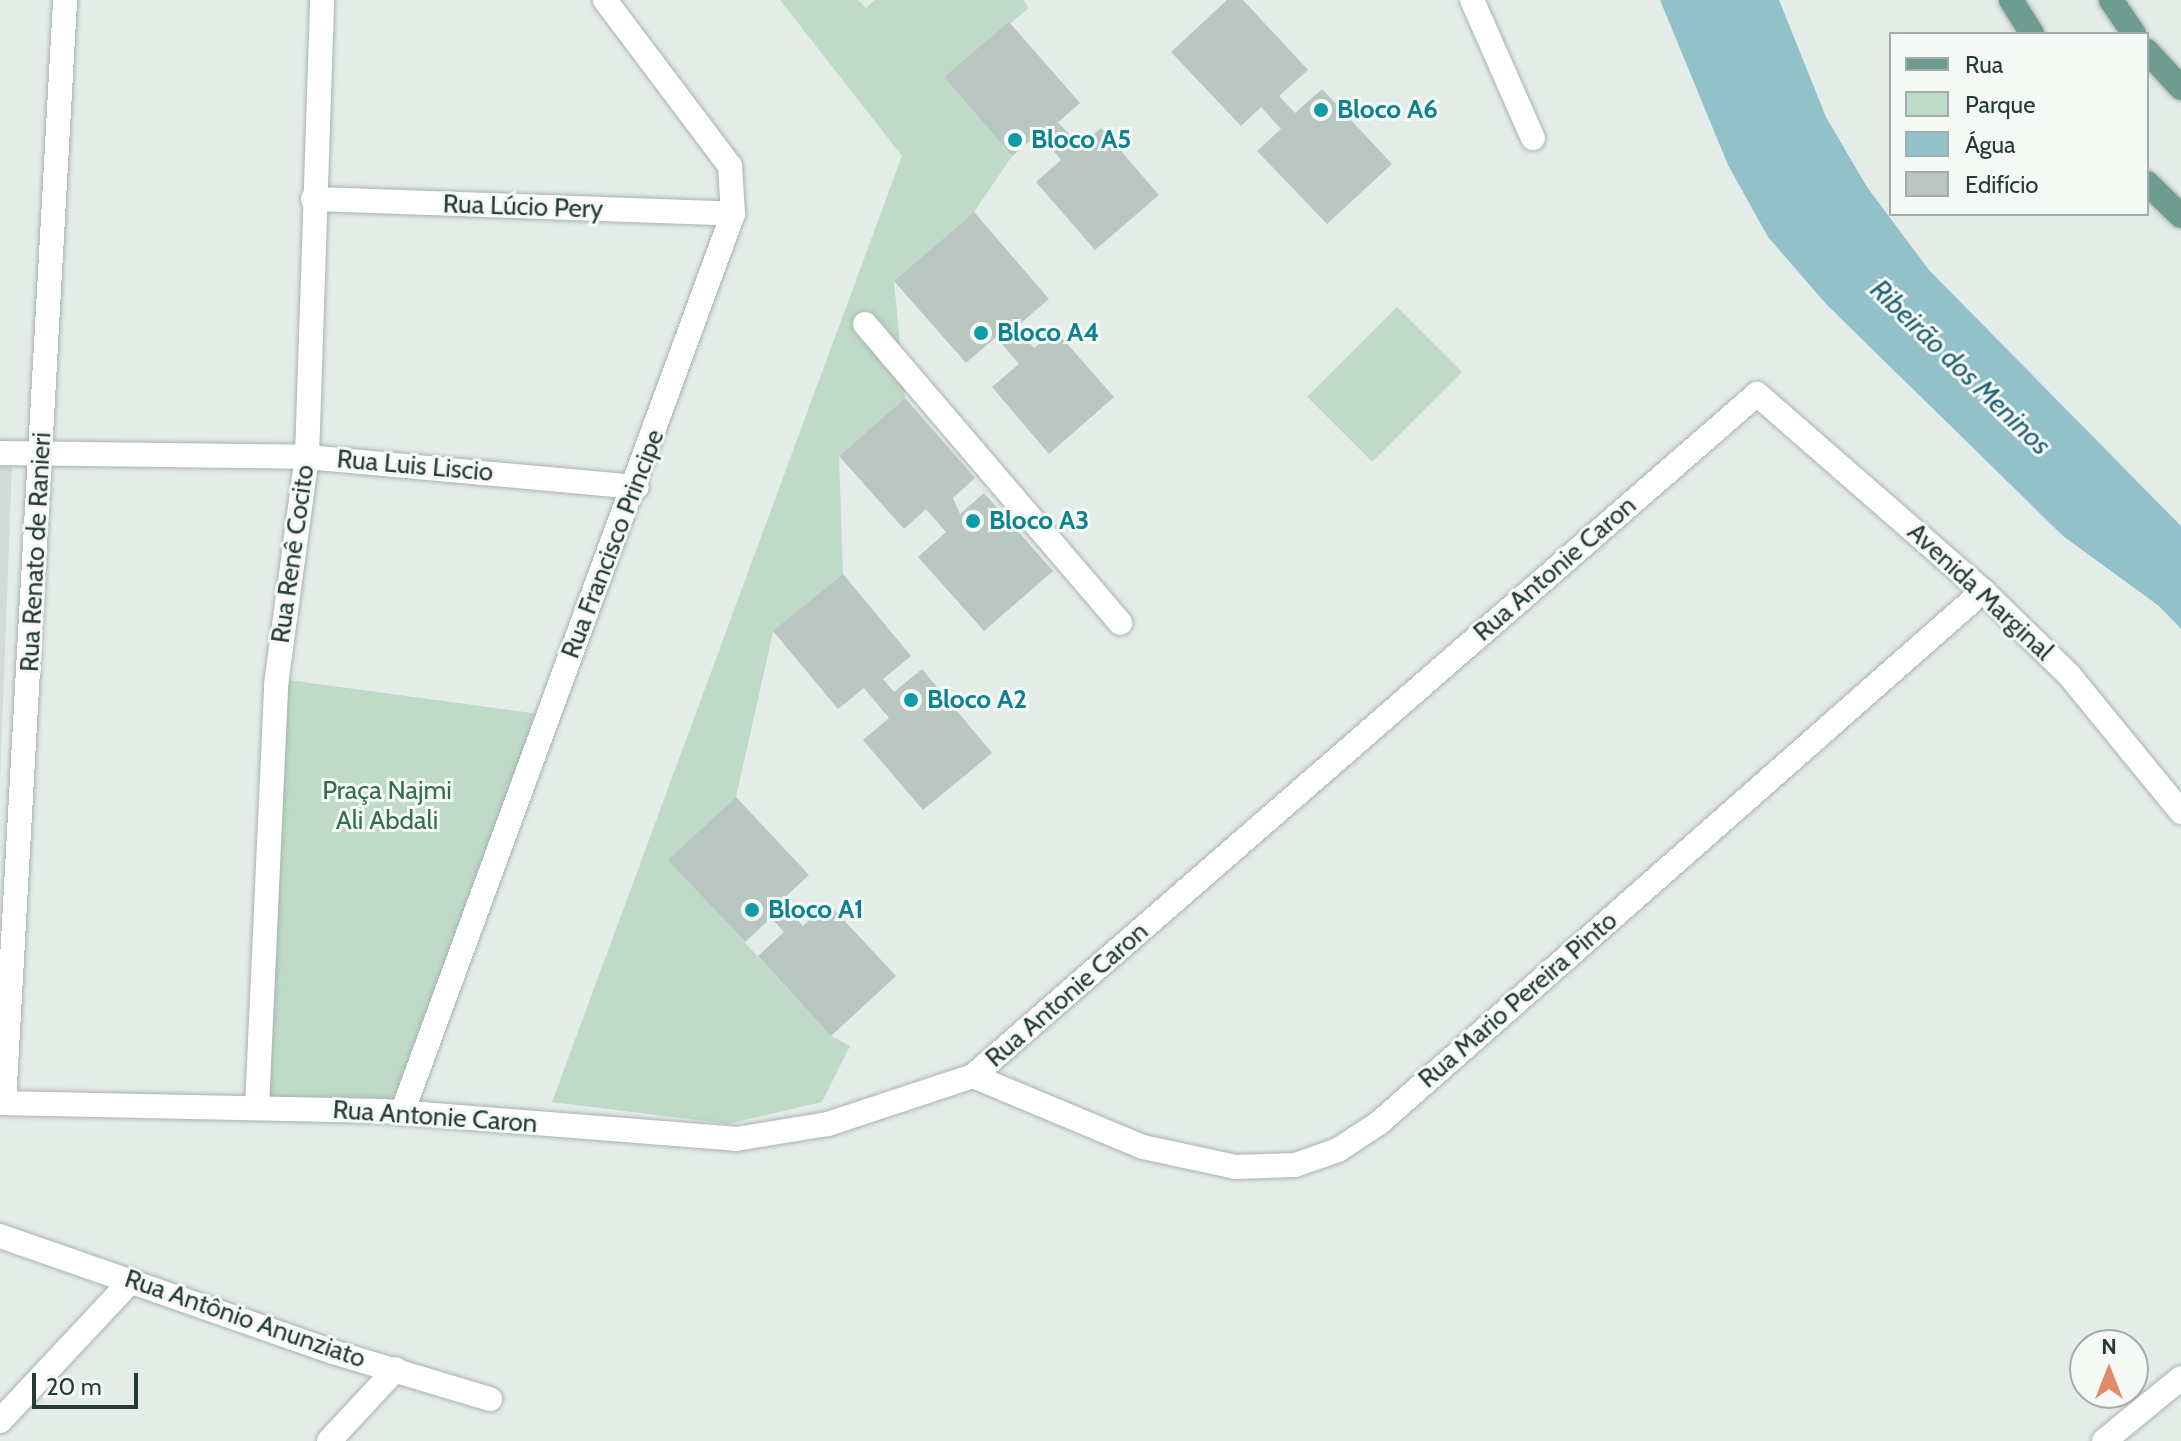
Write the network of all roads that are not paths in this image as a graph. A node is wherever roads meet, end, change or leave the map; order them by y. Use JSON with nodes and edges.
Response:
{"nodes":[{"id":1,"x":65,"y":0,"type":"edge"},
{"id":2,"x":322,"y":0,"type":"edge"},
{"id":3,"x":605,"y":0,"type":"edge"},
{"id":4,"x":1472,"y":0,"type":"edge"},
{"id":5,"x":2011,"y":0,"type":"edge"},
{"id":6,"x":2111,"y":0,"type":"edge"},
{"id":7,"x":2031,"y":32,"type":"edge"},
{"id":8,"x":2133,"y":32,"type":"edge"},
{"id":9,"x":2149,"y":53,"type":"edge"},
{"id":10,"x":2181,"y":88,"type":"edge"},
{"id":11,"x":1533,"y":138,"type":"dead end"},
{"id":12,"x":2149,"y":185,"type":"edge"},
{"id":13,"x":313,"y":199,"type":"junction"},
{"id":14,"x":733,"y":214,"type":"junction"},
{"id":15,"x":2181,"y":216,"type":"edge"},
{"id":16,"x":865,"y":324,"type":"dead end"},
{"id":17,"x":1757,"y":394,"type":"joint"},
{"id":18,"x":0,"y":453,"type":"edge"},
{"id":19,"x":42,"y":454,"type":"junction"},
{"id":20,"x":307,"y":457,"type":"junction"},
{"id":21,"x":637,"y":487,"type":"junction"},
{"id":22,"x":1983,"y":591,"type":"junction"},
{"id":23,"x":1120,"y":623,"type":"dead end"},
{"id":24,"x":2181,"y":812,"type":"edge"},
{"id":25,"x":973,"y":1076,"type":"junction"},
{"id":26,"x":2,"y":1103,"type":"edge"},
{"id":27,"x":257,"y":1108,"type":"junction"},
{"id":28,"x":402,"y":1113,"type":"junction"},
{"id":29,"x":0,"y":1236,"type":"edge"},
{"id":30,"x":131,"y":1281,"type":"junction"},
{"id":31,"x":396,"y":1369,"type":"junction"},
{"id":32,"x":2181,"y":1378,"type":"edge"},
{"id":33,"x":490,"y":1399,"type":"dead end"},
{"id":34,"x":0,"y":1421,"type":"edge"},
{"id":35,"x":329,"y":1441,"type":"edge"},
{"id":36,"x":2104,"y":1441,"type":"edge"}],
"edges":[{"from":1,"to":19,"type":"street","name":"Rua Renato de Ranieri"},
{"from":2,"to":13,"type":"street","name":"Rua Renê Cocito"},
{"from":3,"to":14,"type":"street","name":"Rua Francisco Principe"},
{"from":4,"to":11,"type":"street"},
{"from":5,"to":7,"type":"main road"},
{"from":6,"to":8,"type":"main road"},
{"from":9,"to":10,"type":"main road"},
{"from":12,"to":15,"type":"main road"},
{"from":13,"to":14,"type":"street","name":"Rua Lúcio Pery"},
{"from":13,"to":20,"type":"street","name":"Rua Renê Cocito"},
{"from":14,"to":21,"type":"street","name":"Rua Francisco Principe"},
{"from":16,"to":23,"type":"street"},
{"from":17,"to":22,"type":"street","name":"Avenida Marginal"},
{"from":17,"to":25,"type":"street","name":"Rua Antonie Caron"},
{"from":18,"to":19,"type":"street","name":"Rua Luis Liscio"},
{"from":19,"to":20,"type":"street","name":"Rua Luis Liscio"},
{"from":19,"to":26,"type":"street","name":"Rua Renato de Ranieri"},
{"from":20,"to":21,"type":"street","name":"Rua Luis Liscio"},
{"from":20,"to":27,"type":"street","name":"Rua Renê Cocito"},
{"from":21,"to":28,"type":"street","name":"Rua Francisco Principe"},
{"from":22,"to":24,"type":"street","name":"Avenida Marginal"},
{"from":22,"to":25,"type":"street","name":"Rua Mario Pereira Pinto"},
{"from":25,"to":28,"type":"street","name":"Rua Antonie Caron"},
{"from":26,"to":27,"type":"street","name":"Rua Antonie Caron"},
{"from":27,"to":28,"type":"street","name":"Rua Antonie Caron"},
{"from":29,"to":30,"type":"street","name":"Rua Antônio Anunziato"},
{"from":30,"to":31,"type":"street","name":"Rua Antônio Anunziato"},
{"from":30,"to":34,"type":"street"},
{"from":31,"to":33,"type":"street","name":"Rua Antônio Anunziato"},
{"from":31,"to":35,"type":"street"},
{"from":32,"to":36,"type":"street"}]}
